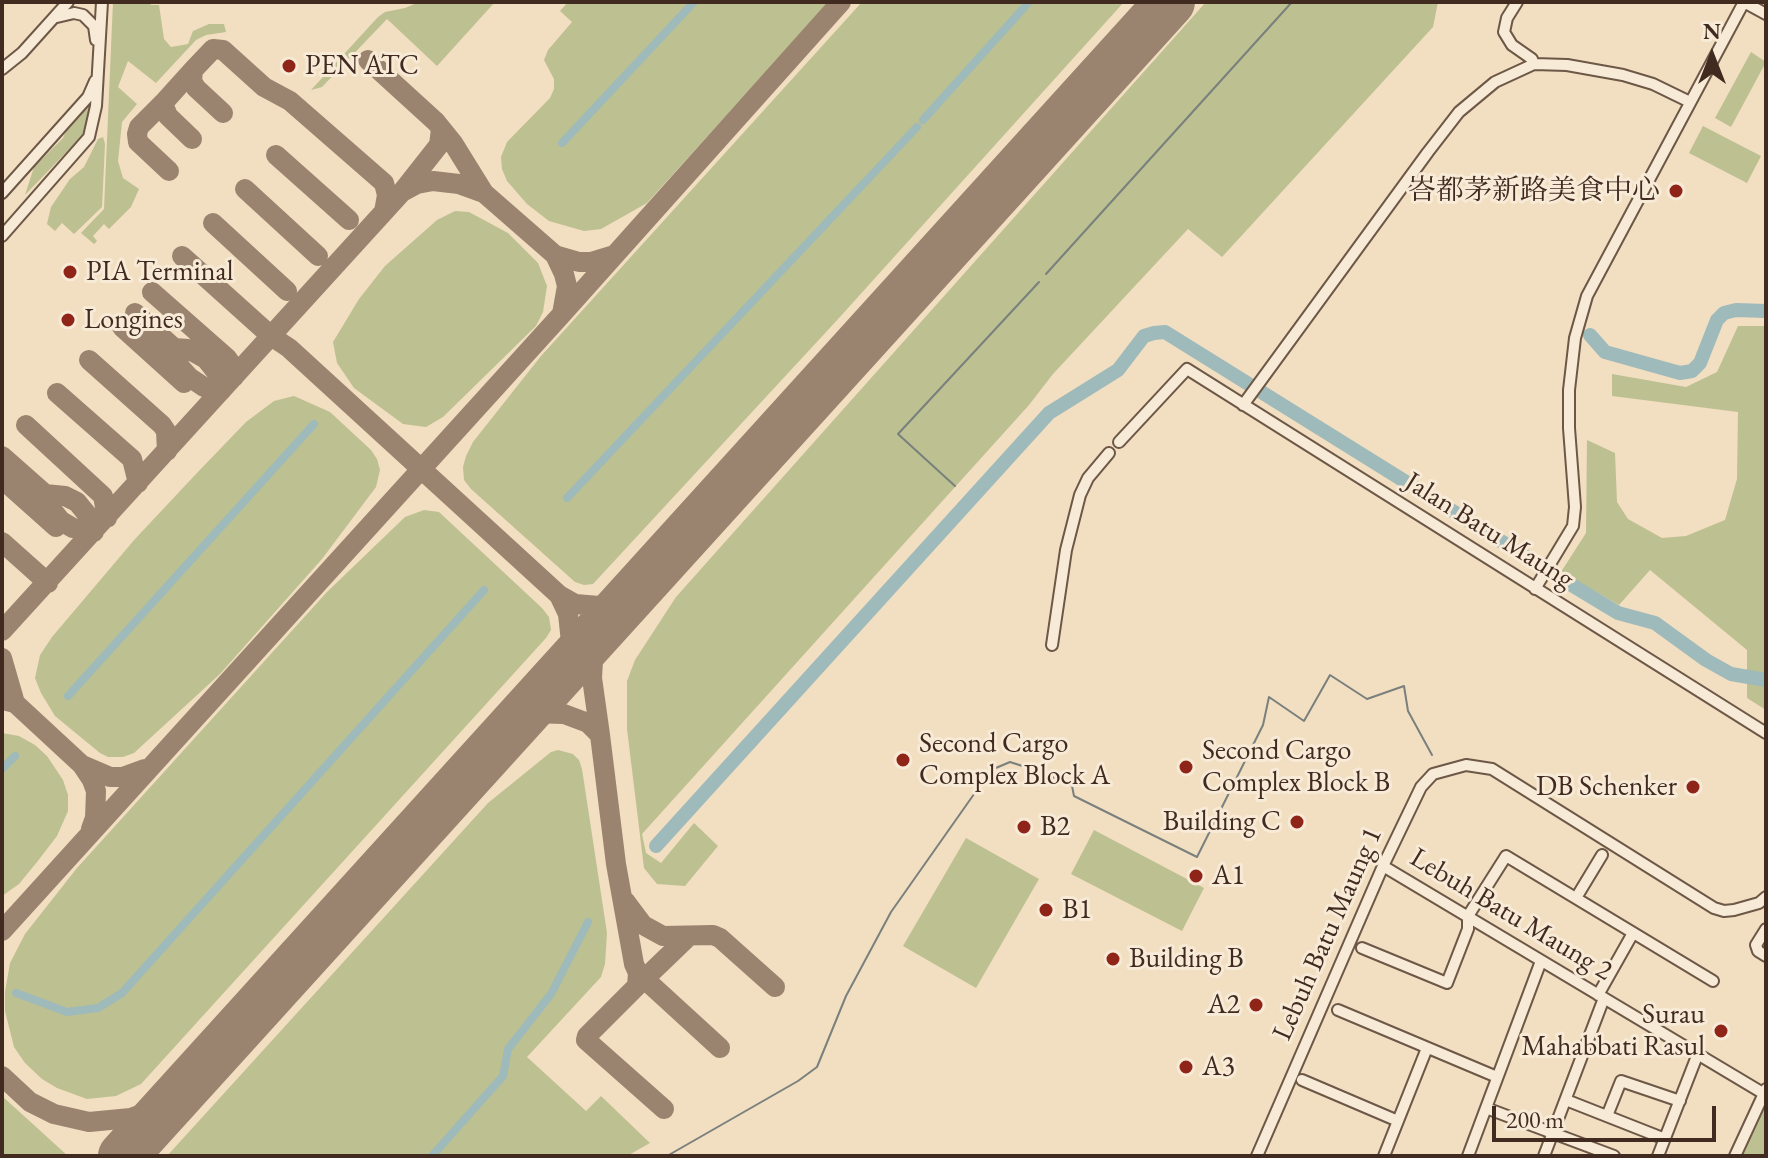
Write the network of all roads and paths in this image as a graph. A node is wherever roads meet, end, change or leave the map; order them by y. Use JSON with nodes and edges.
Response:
{"nodes":[{"id":1,"x":68,"y":2,"type":"edge"},
{"id":2,"x":102,"y":2,"type":"edge"},
{"id":3,"x":1517,"y":2,"type":"edge"},
{"id":4,"x":1744,"y":2,"type":"edge"},
{"id":5,"x":1766,"y":14,"type":"edge"},
{"id":6,"x":52,"y":20,"type":"junction"},
{"id":7,"x":99,"y":58,"type":"junction"},
{"id":8,"x":1534,"y":64,"type":"junction"},
{"id":9,"x":2,"y":69,"type":"edge"},
{"id":10,"x":92,"y":97,"type":"junction"},
{"id":11,"x":1690,"y":102,"type":"junction"},
{"id":12,"x":11,"y":183,"type":"junction"},
{"id":13,"x":2,"y":193,"type":"edge"},
{"id":14,"x":2,"y":202,"type":"edge"},
{"id":15,"x":2,"y":236,"type":"edge"},
{"id":16,"x":1244,"y":404,"type":"junction"},
{"id":17,"x":1119,"y":442,"type":"dead end"},
{"id":18,"x":1109,"y":453,"type":"dead end"},
{"id":19,"x":1535,"y":589,"type":"junction"},
{"id":20,"x":1052,"y":645,"type":"dead end"},
{"id":21,"x":1766,"y":733,"type":"edge"},
{"id":22,"x":1602,"y":855,"type":"dead end"},
{"id":23,"x":1383,"y":866,"type":"junction"},
{"id":24,"x":1766,"y":897,"type":"edge"},
{"id":25,"x":1576,"y":898,"type":"junction"},
{"id":26,"x":1468,"y":916,"type":"junction"},
{"id":27,"x":1766,"y":929,"type":"edge"},
{"id":28,"x":1633,"y":933,"type":"junction"},
{"id":29,"x":1362,"y":948,"type":"dead end"},
{"id":30,"x":1766,"y":956,"type":"edge"},
{"id":31,"x":1541,"y":961,"type":"junction"},
{"id":32,"x":1713,"y":981,"type":"dead end"},
{"id":33,"x":1601,"y":997,"type":"junction"},
{"id":34,"x":1338,"y":1010,"type":"dead end"},
{"id":35,"x":1427,"y":1048,"type":"junction"},
{"id":36,"x":1697,"y":1056,"type":"junction"},
{"id":37,"x":1497,"y":1077,"type":"junction"},
{"id":38,"x":1302,"y":1080,"type":"dead end"},
{"id":39,"x":1765,"y":1092,"type":"edge"},
{"id":40,"x":1566,"y":1100,"type":"junction"},
{"id":41,"x":1680,"y":1101,"type":"junction"},
{"id":42,"x":1486,"y":1108,"type":"junction"},
{"id":43,"x":1607,"y":1116,"type":"junction"},
{"id":44,"x":1398,"y":1121,"type":"junction"},
{"id":45,"x":1553,"y":1133,"type":"junction"},
{"id":46,"x":1665,"y":1139,"type":"junction"},
{"id":47,"x":1257,"y":1156,"type":"edge"},
{"id":48,"x":1384,"y":1156,"type":"edge"},
{"id":49,"x":1468,"y":1156,"type":"edge"},
{"id":50,"x":1544,"y":1156,"type":"edge"},
{"id":51,"x":1614,"y":1156,"type":"edge"},
{"id":52,"x":1658,"y":1156,"type":"edge"},
{"id":53,"x":1735,"y":1156,"type":"edge"}],
"edges":[{"from":1,"to":6,"type":"street"},
{"from":2,"to":7,"type":"street"},
{"from":3,"to":8,"type":"street"},
{"from":4,"to":5,"type":"street"},
{"from":4,"to":11,"type":"street"},
{"from":6,"to":7,"type":"street"},
{"from":6,"to":9,"type":"street"},
{"from":7,"to":10,"type":"street"},
{"from":8,"to":11,"type":"street"},
{"from":8,"to":16,"type":"street"},
{"from":10,"to":12,"type":"street"},
{"from":10,"to":15,"type":"street"},
{"from":11,"to":19,"type":"street"},
{"from":12,"to":13,"type":"street"},
{"from":12,"to":14,"type":"street"},
{"from":16,"to":17,"type":"street","name":"Jalan Batu Maung"},
{"from":16,"to":19,"type":"street","name":"Jalan Batu Maung"},
{"from":18,"to":20,"type":"street"},
{"from":19,"to":21,"type":"street","name":"Jalan Batu Maung"},
{"from":22,"to":25,"type":"street"},
{"from":23,"to":24,"type":"street","name":"Lebuh Batu Maung 1"},
{"from":23,"to":26,"type":"street","name":"Lebuh Batu Maung 2"},
{"from":23,"to":47,"type":"street","name":"Lebuh Batu Maung 1"},
{"from":25,"to":26,"type":"street"},
{"from":25,"to":28,"type":"street"},
{"from":26,"to":29,"type":"street"},
{"from":26,"to":31,"type":"street","name":"Lebuh Batu Maung 2"},
{"from":27,"to":30,"type":"street"},
{"from":28,"to":32,"type":"street"},
{"from":28,"to":33,"type":"street"},
{"from":31,"to":33,"type":"street","name":"Lebuh Batu Maung 2"},
{"from":31,"to":37,"type":"street"},
{"from":33,"to":36,"type":"street","name":"Lebuh Batu Maung 2"},
{"from":33,"to":40,"type":"street"},
{"from":34,"to":35,"type":"street"},
{"from":35,"to":37,"type":"street"},
{"from":35,"to":44,"type":"street"},
{"from":36,"to":39,"type":"street","name":"Lebuh Batu Maung 2"},
{"from":36,"to":41,"type":"street"},
{"from":37,"to":42,"type":"street"},
{"from":38,"to":44,"type":"street"},
{"from":39,"to":53,"type":"street"},
{"from":40,"to":43,"type":"street"},
{"from":40,"to":45,"type":"street"},
{"from":41,"to":43,"type":"street"},
{"from":41,"to":46,"type":"street"},
{"from":42,"to":45,"type":"street"},
{"from":42,"to":49,"type":"street"},
{"from":43,"to":46,"type":"street"},
{"from":44,"to":48,"type":"street"},
{"from":45,"to":50,"type":"street"},
{"from":45,"to":51,"type":"street"},
{"from":46,"to":52,"type":"street"}]}
